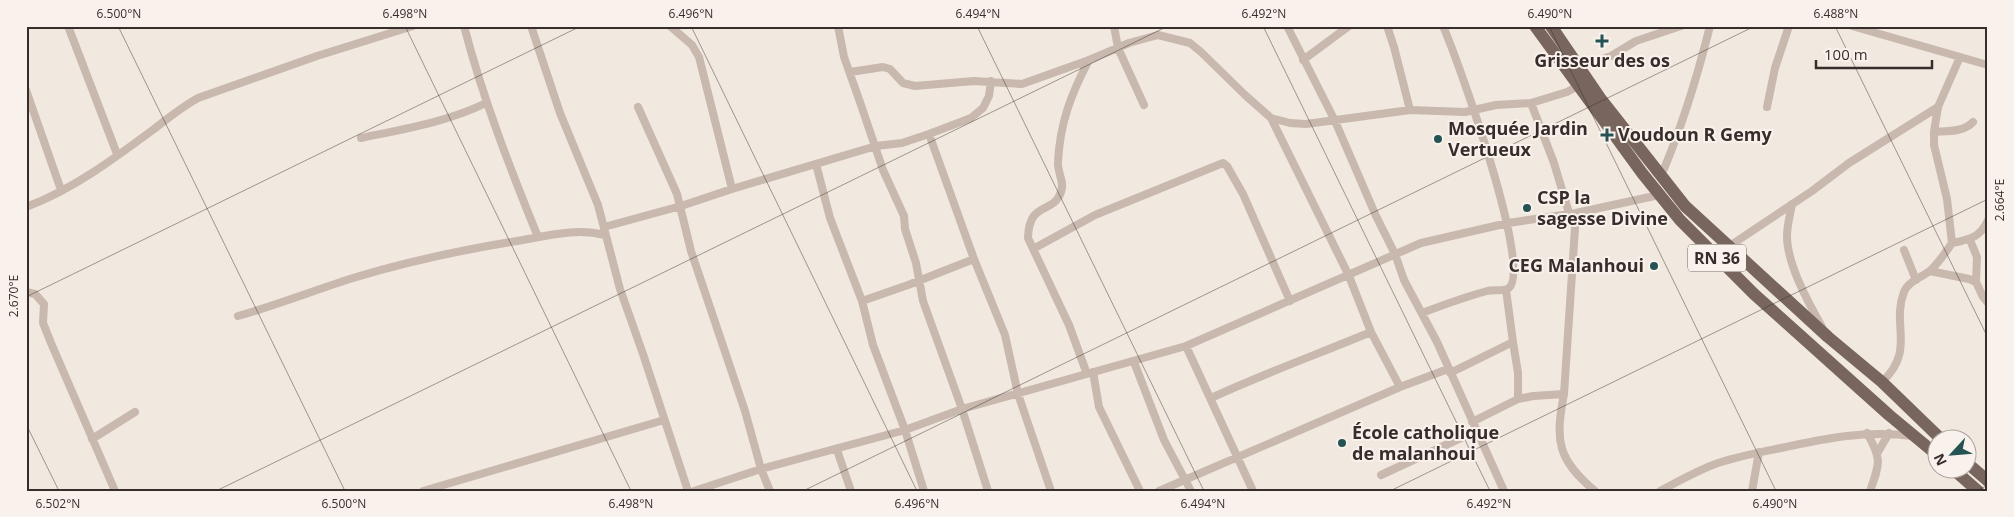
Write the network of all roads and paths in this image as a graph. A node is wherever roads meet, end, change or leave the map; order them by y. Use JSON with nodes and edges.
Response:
{"nodes":[{"id":1,"x":68,"y":26,"type":"edge"},
{"id":2,"x":413,"y":26,"type":"edge"},
{"id":3,"x":464,"y":26,"type":"edge"},
{"id":4,"x":531,"y":26,"type":"edge"},
{"id":5,"x":670,"y":26,"type":"edge"},
{"id":6,"x":838,"y":26,"type":"edge"},
{"id":7,"x":1114,"y":26,"type":"edge"},
{"id":8,"x":1287,"y":26,"type":"edge"},
{"id":9,"x":1349,"y":26,"type":"edge"},
{"id":10,"x":1387,"y":26,"type":"edge"},
{"id":11,"x":1443,"y":26,"type":"edge"},
{"id":12,"x":1535,"y":26,"type":"edge"},
{"id":13,"x":1551,"y":26,"type":"edge"},
{"id":14,"x":1681,"y":26,"type":"edge"},
{"id":15,"x":1710,"y":26,"type":"edge"},
{"id":16,"x":1789,"y":26,"type":"edge"},
{"id":17,"x":1852,"y":26,"type":"edge"},
{"id":18,"x":1118,"y":48,"type":"junction"},
{"id":19,"x":1960,"y":57,"type":"junction"},
{"id":20,"x":1089,"y":60,"type":"junction"},
{"id":21,"x":1303,"y":60,"type":"junction"},
{"id":22,"x":1988,"y":65,"type":"edge"},
{"id":23,"x":1579,"y":68,"type":"junction"},
{"id":24,"x":850,"y":72,"type":"junction"},
{"id":25,"x":991,"y":81,"type":"junction"},
{"id":26,"x":1578,"y":86,"type":"junction"},
{"id":27,"x":26,"y":90,"type":"edge"},
{"id":28,"x":486,"y":103,"type":"junction"},
{"id":29,"x":1531,"y":103,"type":"junction"},
{"id":30,"x":1144,"y":106,"type":"dead end"},
{"id":31,"x":1767,"y":107,"type":"dead end"},
{"id":32,"x":1938,"y":107,"type":"junction"},
{"id":33,"x":638,"y":108,"type":"dead end"},
{"id":34,"x":1410,"y":110,"type":"junction"},
{"id":35,"x":1474,"y":110,"type":"junction"},
{"id":36,"x":1271,"y":118,"type":"junction"},
{"id":37,"x":1335,"y":121,"type":"junction"},
{"id":38,"x":1973,"y":122,"type":"dead end"},
{"id":39,"x":1934,"y":132,"type":"junction"},
{"id":40,"x":929,"y":134,"type":"junction"},
{"id":41,"x":361,"y":138,"type":"dead end"},
{"id":42,"x":876,"y":146,"type":"junction"},
{"id":43,"x":117,"y":154,"type":"junction"},
{"id":44,"x":816,"y":164,"type":"junction"},
{"id":45,"x":1662,"y":176,"type":"junction"},
{"id":46,"x":732,"y":188,"type":"junction"},
{"id":47,"x":61,"y":190,"type":"junction"},
{"id":48,"x":1659,"y":195,"type":"junction"},
{"id":49,"x":1792,"y":204,"type":"junction"},
{"id":50,"x":681,"y":206,"type":"junction"},
{"id":51,"x":26,"y":207,"type":"edge"},
{"id":52,"x":1573,"y":213,"type":"junction"},
{"id":53,"x":1988,"y":220,"type":"edge"},
{"id":54,"x":1508,"y":223,"type":"junction"},
{"id":55,"x":605,"y":231,"type":"junction"},
{"id":56,"x":538,"y":237,"type":"junction"},
{"id":57,"x":1970,"y":240,"type":"junction"},
{"id":58,"x":1952,"y":242,"type":"junction"},
{"id":59,"x":1728,"y":247,"type":"junction"},
{"id":60,"x":1033,"y":248,"type":"junction"},
{"id":61,"x":1904,"y":250,"type":"dead end"},
{"id":62,"x":1395,"y":254,"type":"junction"},
{"id":63,"x":974,"y":259,"type":"junction"},
{"id":64,"x":1930,"y":271,"type":"junction"},
{"id":65,"x":1348,"y":276,"type":"junction"},
{"id":66,"x":1916,"y":280,"type":"junction"},
{"id":67,"x":920,"y":281,"type":"junction"},
{"id":68,"x":1976,"y":282,"type":"junction"},
{"id":69,"x":1506,"y":290,"type":"junction"},
{"id":70,"x":26,"y":292,"type":"edge"},
{"id":71,"x":862,"y":301,"type":"junction"},
{"id":72,"x":1290,"y":301,"type":"junction"},
{"id":73,"x":1988,"y":303,"type":"edge"},
{"id":74,"x":1422,"y":313,"type":"junction"},
{"id":75,"x":238,"y":316,"type":"dead end"},
{"id":76,"x":1371,"y":332,"type":"junction"},
{"id":77,"x":1828,"y":337,"type":"junction"},
{"id":78,"x":1513,"y":342,"type":"junction"},
{"id":79,"x":1186,"y":346,"type":"junction"},
{"id":80,"x":1134,"y":362,"type":"junction"},
{"id":81,"x":1449,"y":371,"type":"junction"},
{"id":82,"x":1090,"y":373,"type":"junction"},
{"id":83,"x":1882,"y":382,"type":"junction"},
{"id":84,"x":1400,"y":387,"type":"junction"},
{"id":85,"x":1018,"y":394,"type":"junction"},
{"id":86,"x":1564,"y":394,"type":"junction"},
{"id":87,"x":1211,"y":398,"type":"junction"},
{"id":88,"x":1518,"y":399,"type":"junction"},
{"id":89,"x":962,"y":409,"type":"junction"},
{"id":90,"x":135,"y":412,"type":"dead end"},
{"id":91,"x":664,"y":420,"type":"junction"},
{"id":92,"x":1472,"y":422,"type":"junction"},
{"id":93,"x":906,"y":430,"type":"junction"},
{"id":94,"x":1932,"y":430,"type":"edge"},
{"id":95,"x":1476,"y":431,"type":"junction"},
{"id":96,"x":1867,"y":433,"type":"junction"},
{"id":97,"x":1889,"y":433,"type":"junction"},
{"id":98,"x":1917,"y":437,"type":"junction"},
{"id":99,"x":92,"y":439,"type":"junction"},
{"id":100,"x":1926,"y":445,"type":"edge"},
{"id":101,"x":837,"y":450,"type":"junction"},
{"id":102,"x":1759,"y":452,"type":"junction"},
{"id":103,"x":1878,"y":452,"type":"junction"},
{"id":104,"x":1236,"y":457,"type":"junction"},
{"id":105,"x":761,"y":469,"type":"junction"},
{"id":106,"x":1976,"y":471,"type":"edge"},
{"id":107,"x":1381,"y":475,"type":"dead end"},
{"id":108,"x":1186,"y":480,"type":"junction"},
{"id":109,"x":1965,"y":480,"type":"edge"},
{"id":110,"x":1988,"y":481,"type":"edge"},
{"id":111,"x":923,"y":490,"type":"edge"},
{"id":112,"x":1502,"y":490,"type":"edge"},
{"id":113,"x":115,"y":491,"type":"edge"},
{"id":114,"x":423,"y":491,"type":"edge"},
{"id":115,"x":688,"y":491,"type":"edge"},
{"id":116,"x":694,"y":491,"type":"edge"},
{"id":117,"x":770,"y":491,"type":"edge"},
{"id":118,"x":851,"y":491,"type":"edge"},
{"id":119,"x":988,"y":491,"type":"edge"},
{"id":120,"x":1051,"y":491,"type":"edge"},
{"id":121,"x":1140,"y":491,"type":"edge"},
{"id":122,"x":1159,"y":491,"type":"edge"},
{"id":123,"x":1191,"y":491,"type":"edge"},
{"id":124,"x":1253,"y":491,"type":"edge"},
{"id":125,"x":1595,"y":491,"type":"edge"},
{"id":126,"x":1660,"y":491,"type":"edge"},
{"id":127,"x":1752,"y":491,"type":"edge"},
{"id":128,"x":1870,"y":491,"type":"edge"},
{"id":129,"x":1978,"y":491,"type":"edge"}],
"edges":[{"from":1,"to":43,"type":"street"},
{"from":2,"to":43,"type":"street"},
{"from":3,"to":28,"type":"street"},
{"from":4,"to":55,"type":"street"},
{"from":5,"to":46,"type":"street"},
{"from":6,"to":24,"type":"street"},
{"from":7,"to":18,"type":"street"},
{"from":8,"to":21,"type":"street"},
{"from":9,"to":21,"type":"street"},
{"from":10,"to":34,"type":"street"},
{"from":11,"to":35,"type":"street"},
{"from":12,"to":26,"type":"main road","number":"RN 36"},
{"from":13,"to":23,"type":"main road","number":"RN 36"},
{"from":14,"to":23,"type":"street"},
{"from":15,"to":45,"type":"street"},
{"from":16,"to":31,"type":"street"},
{"from":17,"to":19,"type":"street"},
{"from":18,"to":20,"type":"street"},
{"from":18,"to":30,"type":"street"},
{"from":18,"to":36,"type":"street"},
{"from":19,"to":22,"type":"street"},
{"from":19,"to":32,"type":"street"},
{"from":20,"to":25,"type":"street"},
{"from":20,"to":60,"type":"street"},
{"from":21,"to":37,"type":"street"},
{"from":23,"to":45,"type":"main road","number":"RN 36"},
{"from":24,"to":25,"type":"street"},
{"from":24,"to":42,"type":"street"},
{"from":25,"to":40,"type":"street"},
{"from":26,"to":29,"type":"street"},
{"from":26,"to":48,"type":"main road","number":"RN 36"},
{"from":27,"to":47,"type":"street"},
{"from":28,"to":41,"type":"street"},
{"from":28,"to":56,"type":"street"},
{"from":29,"to":35,"type":"street"},
{"from":29,"to":52,"type":"street"},
{"from":32,"to":39,"type":"street"},
{"from":32,"to":49,"type":"street"},
{"from":33,"to":50,"type":"street"},
{"from":34,"to":35,"type":"street"},
{"from":34,"to":37,"type":"street"},
{"from":35,"to":54,"type":"street"},
{"from":36,"to":37,"type":"street"},
{"from":36,"to":65,"type":"street"},
{"from":37,"to":62,"type":"street"},
{"from":38,"to":39,"type":"street"},
{"from":39,"to":58,"type":"street"},
{"from":40,"to":42,"type":"street"},
{"from":40,"to":63,"type":"street"},
{"from":42,"to":44,"type":"street"},
{"from":42,"to":67,"type":"street"},
{"from":43,"to":47,"type":"street"},
{"from":44,"to":46,"type":"street"},
{"from":44,"to":71,"type":"street"},
{"from":45,"to":59,"type":"main road","number":"RN 36"},
{"from":46,"to":50,"type":"street"},
{"from":47,"to":51,"type":"street"},
{"from":48,"to":52,"type":"street"},
{"from":48,"to":98,"type":"main road","number":"RN 36"},
{"from":49,"to":59,"type":"street"},
{"from":49,"to":77,"type":"street"},
{"from":50,"to":55,"type":"street"},
{"from":50,"to":105,"type":"street"},
{"from":52,"to":54,"type":"street"},
{"from":52,"to":86,"type":"street"},
{"from":53,"to":57,"type":"street"},
{"from":54,"to":62,"type":"street"},
{"from":54,"to":69,"type":"street"},
{"from":55,"to":56,"type":"street"},
{"from":55,"to":91,"type":"street"},
{"from":56,"to":75,"type":"street"},
{"from":57,"to":58,"type":"street"},
{"from":57,"to":68,"type":"street"},
{"from":58,"to":64,"type":"street"},
{"from":59,"to":77,"type":"main road","number":"RN 36"},
{"from":60,"to":72,"type":"street"},
{"from":60,"to":82,"type":"street"},
{"from":61,"to":66,"type":"street"},
{"from":62,"to":65,"type":"street"},
{"from":62,"to":74,"type":"street"},
{"from":63,"to":67,"type":"street"},
{"from":63,"to":85,"type":"street"},
{"from":64,"to":66,"type":"street"},
{"from":64,"to":68,"type":"street"},
{"from":65,"to":72,"type":"street"},
{"from":65,"to":76,"type":"street"},
{"from":66,"to":83,"type":"street"},
{"from":67,"to":71,"type":"street"},
{"from":67,"to":89,"type":"street"},
{"from":68,"to":73,"type":"street"},
{"from":69,"to":74,"type":"street"},
{"from":69,"to":78,"type":"street"},
{"from":70,"to":99,"type":"street"},
{"from":71,"to":93,"type":"street"},
{"from":72,"to":79,"type":"street"},
{"from":74,"to":81,"type":"street"},
{"from":76,"to":84,"type":"street"},
{"from":76,"to":87,"type":"street"},
{"from":77,"to":83,"type":"main road","number":"RN 36"},
{"from":78,"to":81,"type":"street"},
{"from":78,"to":88,"type":"street"},
{"from":79,"to":80,"type":"street"},
{"from":79,"to":87,"type":"street"},
{"from":80,"to":82,"type":"street"},
{"from":80,"to":108,"type":"street"},
{"from":81,"to":84,"type":"street"},
{"from":81,"to":92,"type":"street"},
{"from":82,"to":85,"type":"street"},
{"from":82,"to":121,"type":"street"},
{"from":83,"to":94,"type":"main road","number":"RN 36"},
{"from":84,"to":104,"type":"street"},
{"from":85,"to":89,"type":"street"},
{"from":85,"to":120,"type":"street"},
{"from":86,"to":88,"type":"street"},
{"from":86,"to":125,"type":"street"},
{"from":87,"to":104,"type":"street"},
{"from":88,"to":92,"type":"street"},
{"from":89,"to":93,"type":"street"},
{"from":89,"to":119,"type":"street"},
{"from":90,"to":99,"type":"street"},
{"from":91,"to":114,"type":"street"},
{"from":91,"to":115,"type":"street"},
{"from":92,"to":95,"type":"street"},
{"from":93,"to":101,"type":"street"},
{"from":93,"to":111,"type":"street"},
{"from":95,"to":107,"type":"street"},
{"from":95,"to":112,"type":"street"},
{"from":96,"to":97,"type":"street"},
{"from":96,"to":102,"type":"street"},
{"from":96,"to":103,"type":"street"},
{"from":97,"to":98,"type":"street"},
{"from":97,"to":103,"type":"street"},
{"from":98,"to":100,"type":"main road","number":"RN 36"},
{"from":99,"to":113,"type":"street"},
{"from":101,"to":105,"type":"street"},
{"from":101,"to":118,"type":"street"},
{"from":102,"to":126,"type":"street"},
{"from":102,"to":127,"type":"street"},
{"from":103,"to":128,"type":"street"},
{"from":104,"to":108,"type":"street"},
{"from":104,"to":124,"type":"street"},
{"from":105,"to":116,"type":"street"},
{"from":105,"to":117,"type":"street"},
{"from":106,"to":110,"type":"main road"},
{"from":108,"to":122,"type":"street"},
{"from":108,"to":123,"type":"street"},
{"from":109,"to":129,"type":"main road"}]}
